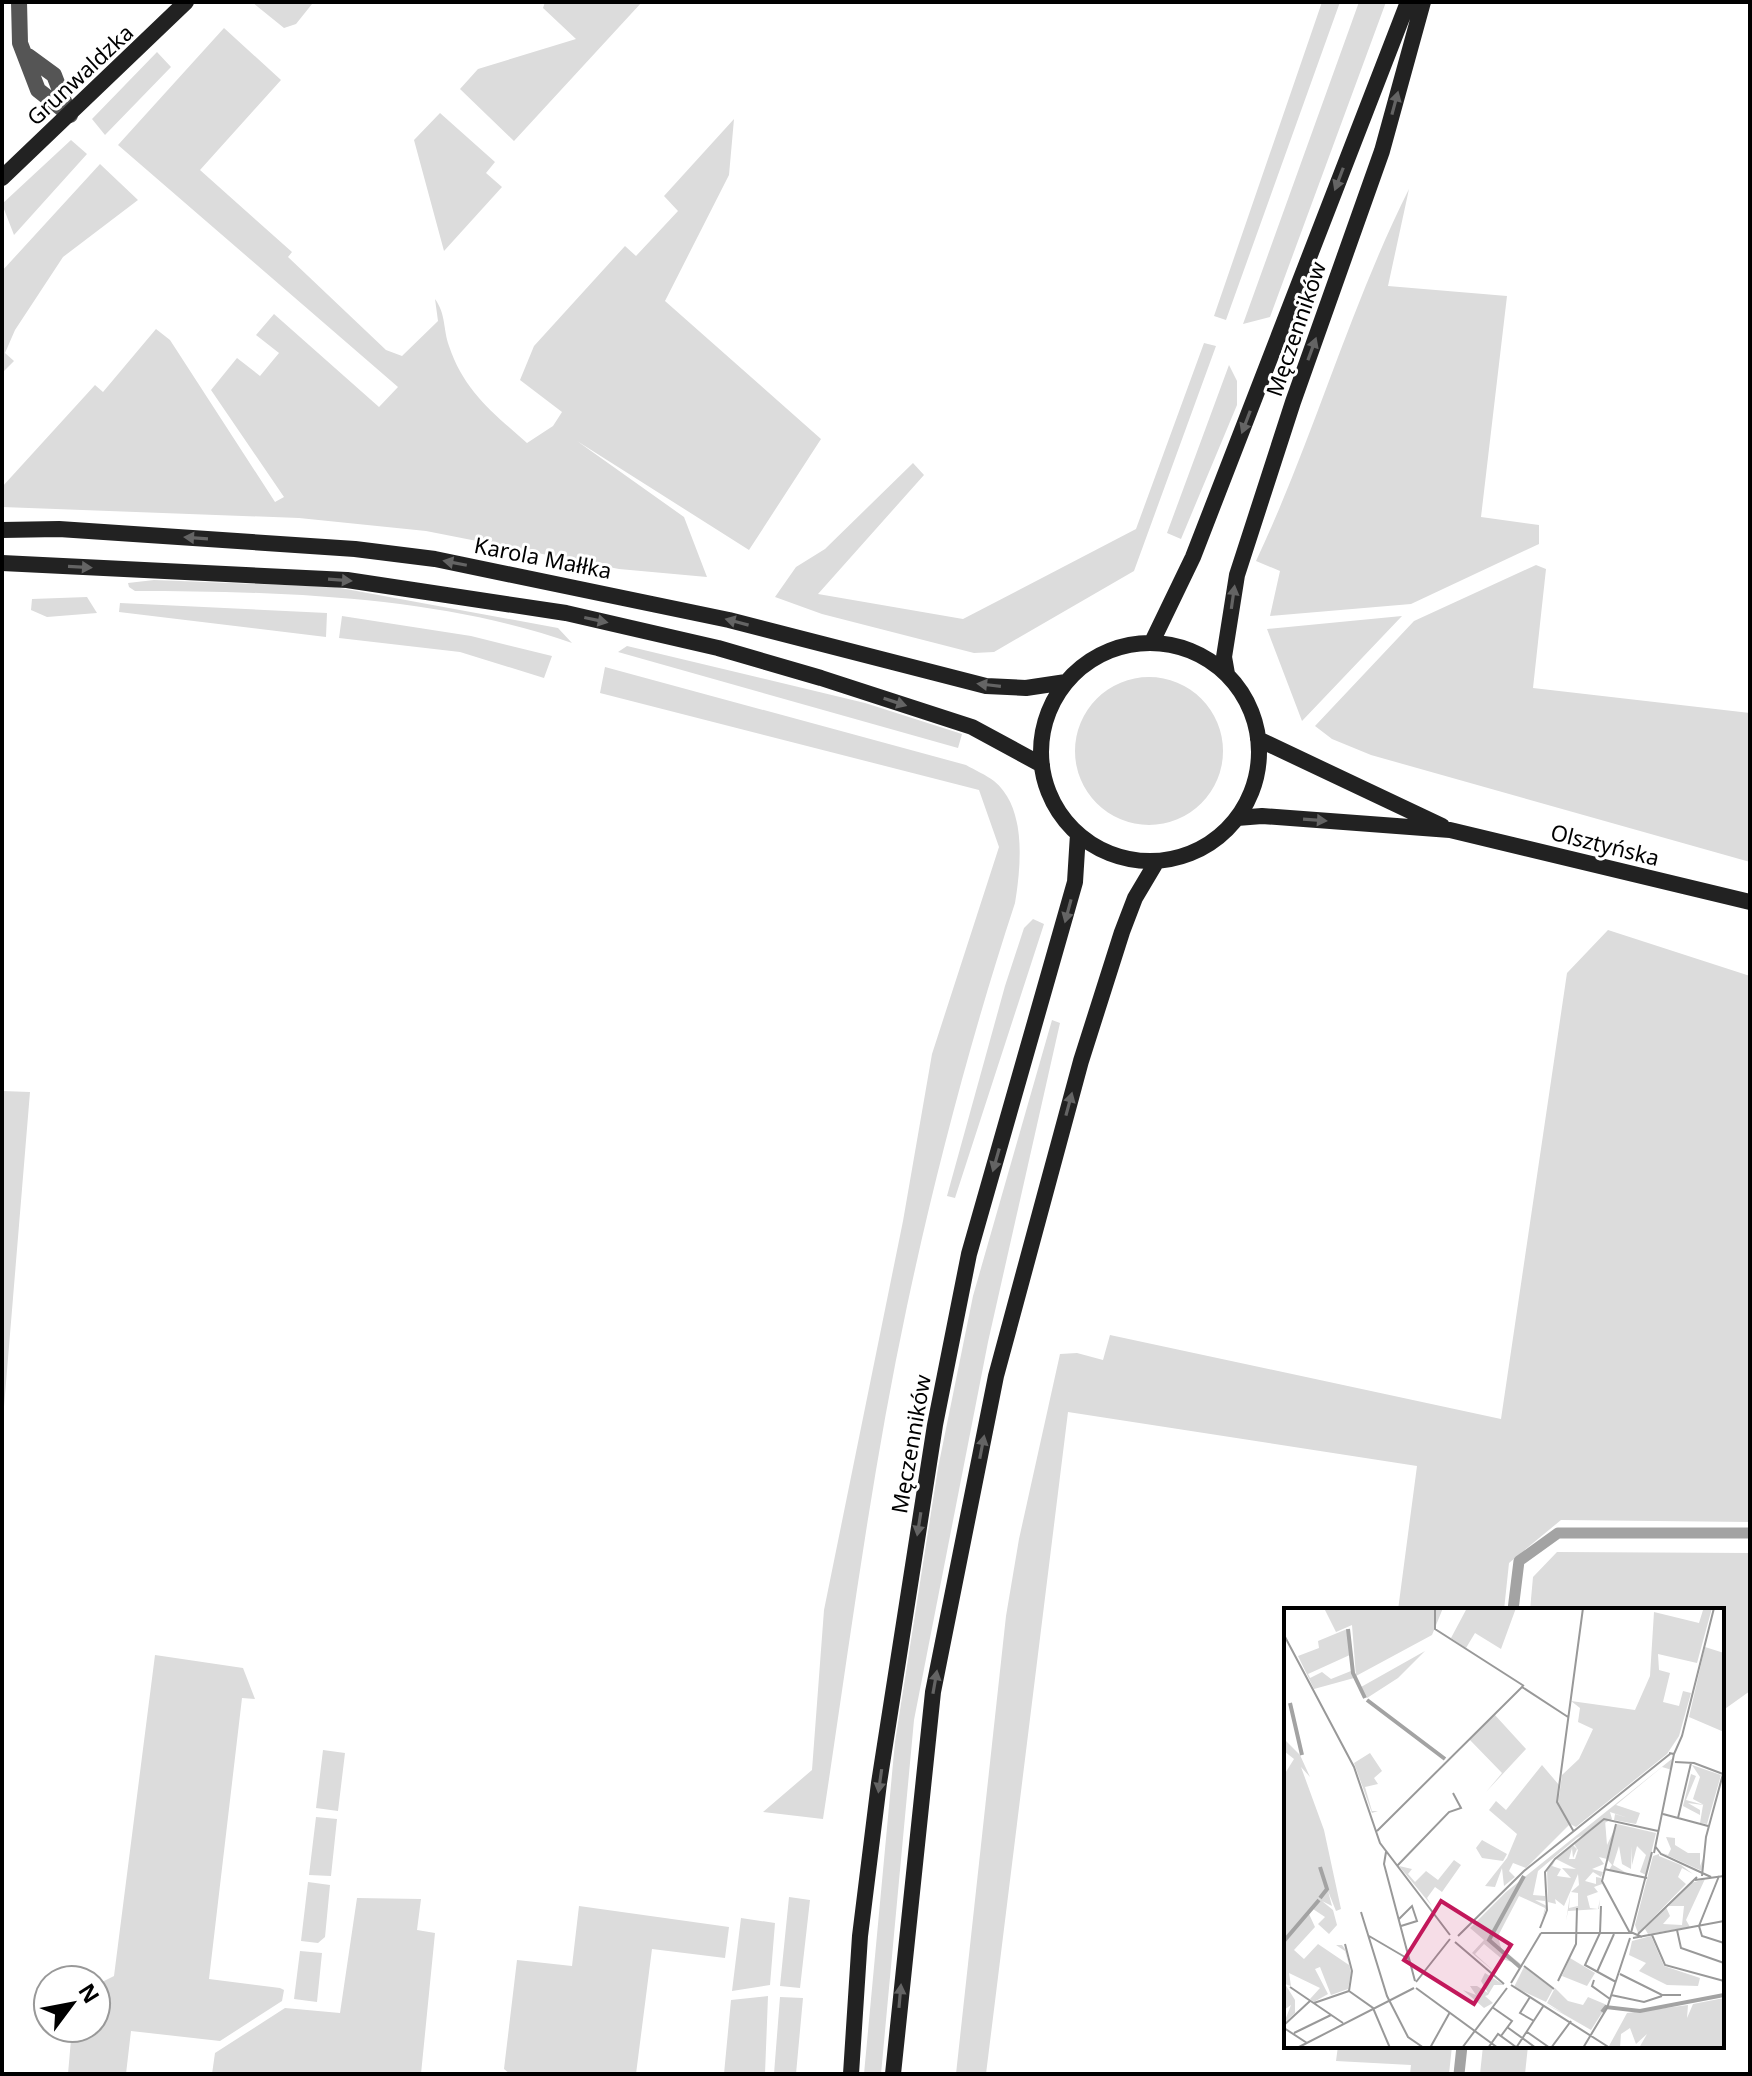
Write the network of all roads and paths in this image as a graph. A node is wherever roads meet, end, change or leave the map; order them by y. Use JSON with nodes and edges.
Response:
{"nodes":[{"id":1,"x":19,"y":2,"type":"edge"},
{"id":2,"x":186,"y":2,"type":"edge"},
{"id":3,"x":1408,"y":2,"type":"edge"},
{"id":4,"x":1423,"y":2,"type":"edge"},
{"id":5,"x":70,"y":115,"type":"junction"},
{"id":6,"x":2,"y":178,"type":"edge"},
{"id":7,"x":2,"y":530,"type":"edge"},
{"id":8,"x":2,"y":563,"type":"edge"},
{"id":9,"x":1152,"y":642,"type":"junction"},
{"id":10,"x":1227,"y":674,"type":"junction"},
{"id":11,"x":1066,"y":682,"type":"junction"},
{"id":12,"x":1258,"y":739,"type":"junction"},
{"id":13,"x":1042,"y":765,"type":"junction"},
{"id":14,"x":1237,"y":818,"type":"junction"},
{"id":15,"x":1450,"y":830,"type":"junction"},
{"id":16,"x":1078,"y":834,"type":"junction"},
{"id":17,"x":1157,"y":861,"type":"junction"},
{"id":18,"x":1750,"y":902,"type":"edge"},
{"id":19,"x":851,"y":2074,"type":"edge"},
{"id":20,"x":893,"y":2074,"type":"edge"}],
"edges":[{"from":1,"to":5,"type":"street"},
{"from":2,"to":5,"type":"main road","name":"Grunwaldzka"},
{"from":3,"to":9,"type":"main road","name":"Męczenników","one_way":true},
{"from":10,"to":4,"type":"main road","name":"Męczenników","one_way":true},
{"from":5,"to":6,"type":"main road","name":"Grunwaldzka"},
{"from":11,"to":7,"type":"main road","name":"Karola Małłka","one_way":true},
{"from":8,"to":13,"type":"main road","one_way":true},
{"from":9,"to":10,"type":"main road"},
{"from":9,"to":11,"type":"main road"},
{"from":10,"to":12,"type":"main road"},
{"from":11,"to":13,"type":"main road"},
{"from":12,"to":14,"type":"main road"},
{"from":12,"to":15,"type":"main road","name":"Olsztyńska"},
{"from":13,"to":16,"type":"main road"},
{"from":14,"to":15,"type":"main road","name":"Olsztyńska","one_way":true},
{"from":14,"to":17,"type":"main road"},
{"from":15,"to":18,"type":"main road","name":"Olsztyńska"},
{"from":16,"to":17,"type":"main road"},
{"from":16,"to":19,"type":"main road","name":"Męczenników","one_way":true},
{"from":20,"to":17,"type":"main road","one_way":true}]}
